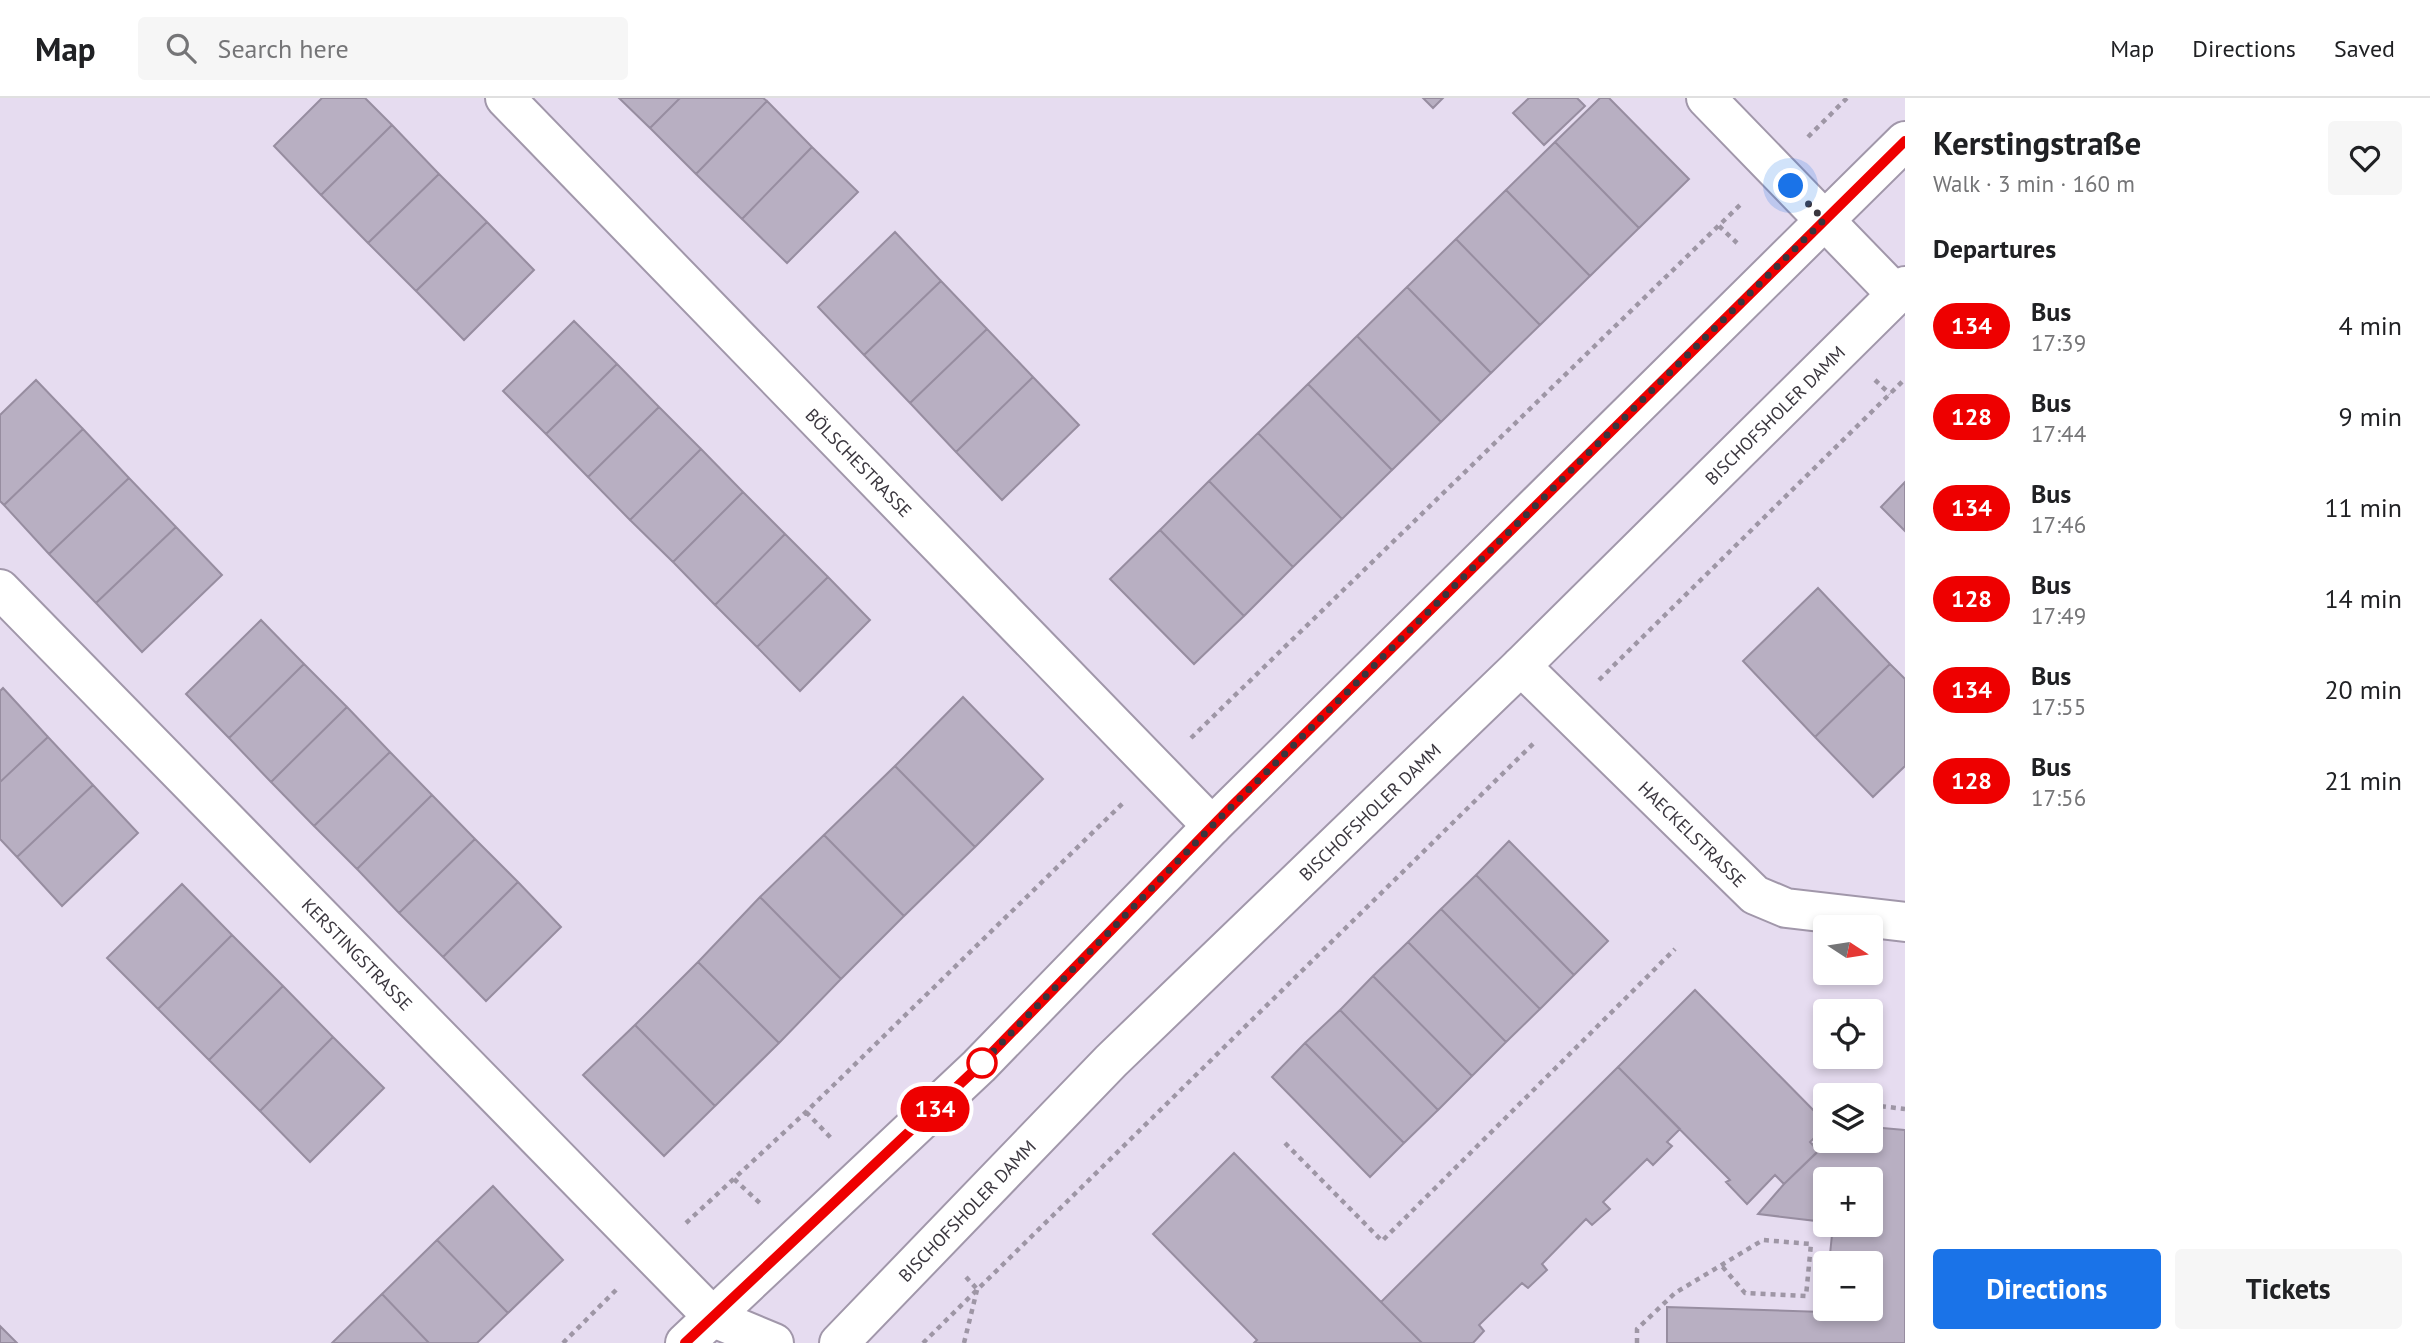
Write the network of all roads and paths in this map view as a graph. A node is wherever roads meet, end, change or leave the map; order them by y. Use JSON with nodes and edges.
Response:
{"nodes":[{"id":1,"x":505,"y":98,"type":"edge"},
{"id":2,"x":1706,"y":98,"type":"edge"},
{"id":3,"x":1847,"y":98,"type":"edge"},
{"id":4,"x":1905,"y":141,"type":"edge"},
{"id":5,"x":1802,"y":142,"type":"dead end"},
{"id":6,"x":1746,"y":198,"type":"dead end"},
{"id":7,"x":1824,"y":220,"type":"junction"},
{"id":8,"x":1901,"y":290,"type":"edge"},
{"id":9,"x":0,"y":589,"type":"edge"},
{"id":10,"x":1521,"y":666,"type":"junction"},
{"id":11,"x":1183,"y":746,"type":"dead end"},
{"id":12,"x":1134,"y":793,"type":"dead end"},
{"id":13,"x":1212,"y":826,"type":"junction"},
{"id":14,"x":1905,"y":922,"type":"edge"},
{"id":15,"x":1675,"y":949,"type":"dead end"},
{"id":16,"x":1240,"y":1031,"type":"dead end"},
{"id":17,"x":1883,"y":1106,"type":"edge"},
{"id":18,"x":1905,"y":1109,"type":"edge"},
{"id":19,"x":1285,"y":1143,"type":"dead end"},
{"id":20,"x":652,"y":1255,"type":"junction"},
{"id":21,"x":1721,"y":1265,"type":"junction"},
{"id":22,"x":977,"y":1289,"type":"junction"},
{"id":23,"x":717,"y":1331,"type":"edge"},
{"id":24,"x":563,"y":1343,"type":"edge"},
{"id":25,"x":685,"y":1343,"type":"edge"},
{"id":26,"x":774,"y":1343,"type":"edge"},
{"id":27,"x":839,"y":1343,"type":"edge"},
{"id":28,"x":923,"y":1343,"type":"edge"},
{"id":29,"x":963,"y":1343,"type":"edge"},
{"id":30,"x":1637,"y":1343,"type":"edge"}],
"edges":[{"from":1,"to":13,"type":"main road","name":"BÖLSCHESTRASSE"},
{"from":2,"to":7,"type":"main road"},
{"from":3,"to":5,"type":"path"},
{"from":4,"to":7,"type":"main road"},
{"from":6,"to":11,"type":"path"},
{"from":7,"to":8,"type":"main road"},
{"from":7,"to":13,"type":"main road"},
{"from":8,"to":10,"type":"main road","name":"BISCHOFSHOLER DAMM"},
{"from":9,"to":20,"type":"main road","name":"KERSTINGSTRASSE"},
{"from":10,"to":14,"type":"main road","name":"HAECKELSTRASSE"},
{"from":10,"to":27,"type":"main road","name":"BISCHOFSHOLER DAMM"},
{"from":12,"to":20,"type":"path"},
{"from":13,"to":23,"type":"main road"},
{"from":15,"to":19,"type":"path"},
{"from":16,"to":22,"type":"path"},
{"from":17,"to":18,"type":"path"},
{"from":20,"to":23,"type":"main road","name":"KERSTINGSTRASSE"},
{"from":20,"to":24,"type":"path"},
{"from":21,"to":21,"type":"path"},
{"from":21,"to":30,"type":"path"},
{"from":22,"to":28,"type":"path"},
{"from":22,"to":29,"type":"path"},
{"from":23,"to":25,"type":"main road"},
{"from":23,"to":26,"type":"main road"}]}
